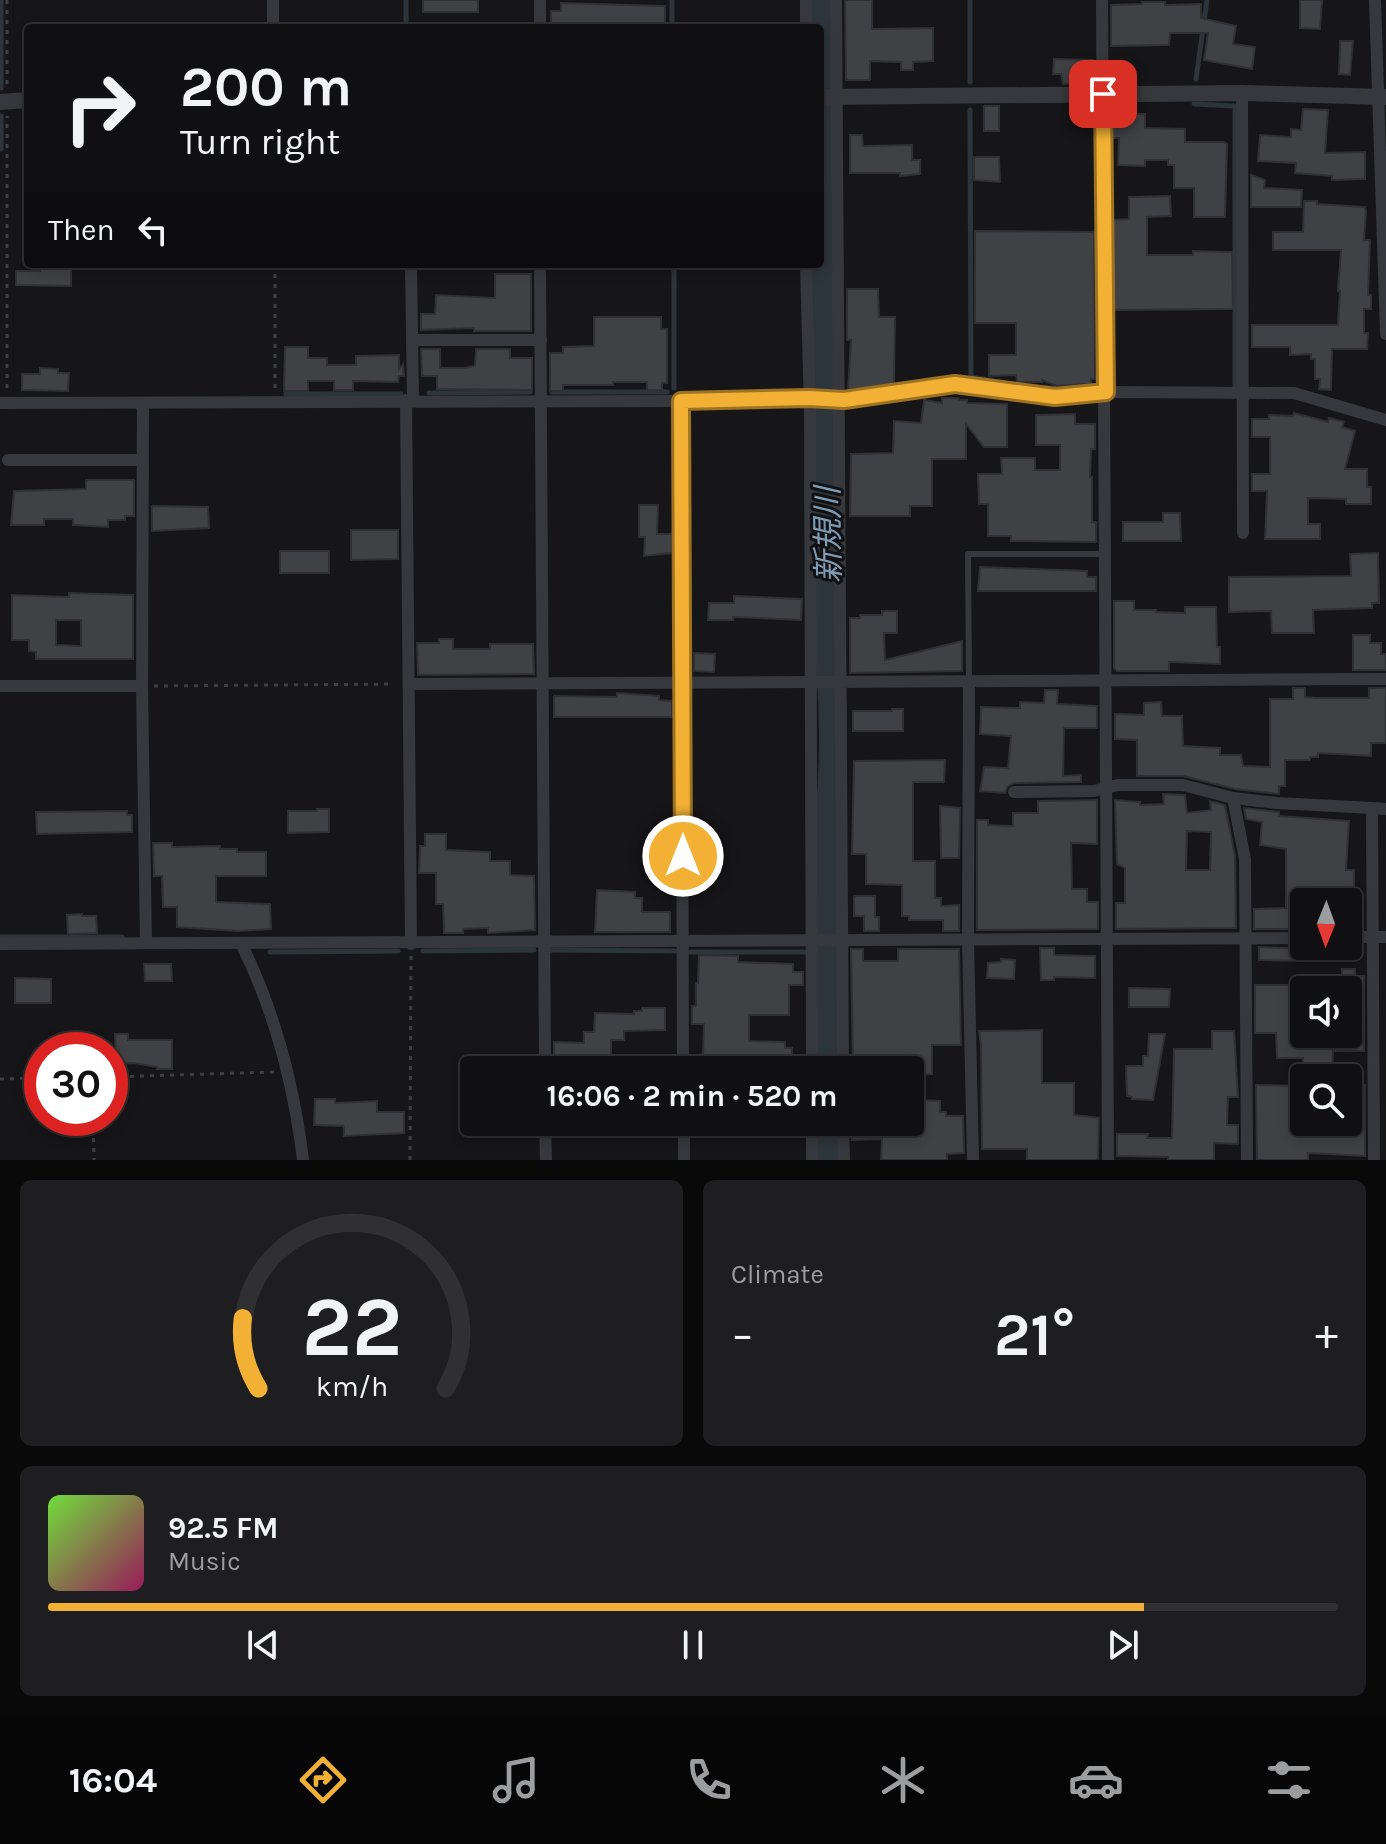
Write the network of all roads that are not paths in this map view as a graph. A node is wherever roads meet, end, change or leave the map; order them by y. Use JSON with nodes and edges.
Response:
{"nodes":[{"id":1,"x":273,"y":0,"type":"edge"},
{"id":2,"x":540,"y":0,"type":"edge"},
{"id":3,"x":806,"y":0,"type":"edge"},
{"id":4,"x":836,"y":0,"type":"edge"},
{"id":5,"x":1102,"y":0,"type":"edge"},
{"id":6,"x":1375,"y":0,"type":"edge"},
{"id":7,"x":273,"y":24,"type":"edge"},
{"id":8,"x":540,"y":24,"type":"edge"},
{"id":9,"x":806,"y":24,"type":"edge"},
{"id":10,"x":1242,"y":93,"type":"junction"},
{"id":11,"x":1103,"y":94,"type":"junction"},
{"id":12,"x":830,"y":97,"type":"edge"},
{"id":13,"x":1382,"y":97,"type":"edge"},
{"id":14,"x":24,"y":100,"type":"edge"},
{"id":15,"x":4,"y":102,"type":"edge"},
{"id":16,"x":1381,"y":247,"type":"edge"},
{"id":17,"x":411,"y":268,"type":"edge"},
{"id":18,"x":540,"y":268,"type":"edge"},
{"id":19,"x":806,"y":268,"type":"edge"},
{"id":20,"x":1386,"y":334,"type":"edge"},
{"id":21,"x":413,"y":340,"type":"junction"},
{"id":22,"x":541,"y":340,"type":"junction"},
{"id":23,"x":1244,"y":391,"type":"junction"},
{"id":24,"x":1106,"y":392,"type":"junction"},
{"id":25,"x":811,"y":398,"type":"junction"},
{"id":26,"x":836,"y":399,"type":"junction"},
{"id":27,"x":410,"y":400,"type":"junction"},
{"id":28,"x":541,"y":401,"type":"junction"},
{"id":29,"x":681,"y":401,"type":"junction"},
{"id":30,"x":4,"y":403,"type":"edge"},
{"id":31,"x":143,"y":403,"type":"junction"},
{"id":32,"x":1386,"y":420,"type":"edge"},
{"id":33,"x":8,"y":460,"type":"dead end"},
{"id":34,"x":142,"y":460,"type":"junction"},
{"id":35,"x":1243,"y":533,"type":"dead end"},
{"id":36,"x":1105,"y":554,"type":"junction"},
{"id":37,"x":1386,"y":679,"type":"edge"},
{"id":38,"x":1106,"y":680,"type":"junction"},
{"id":39,"x":813,"y":682,"type":"junction"},
{"id":40,"x":841,"y":682,"type":"junction"},
{"id":41,"x":969,"y":682,"type":"junction"},
{"id":42,"x":682,"y":683,"type":"junction"},
{"id":43,"x":410,"y":684,"type":"junction"},
{"id":44,"x":541,"y":684,"type":"junction"},
{"id":45,"x":0,"y":686,"type":"edge"},
{"id":46,"x":142,"y":686,"type":"junction"},
{"id":47,"x":1106,"y":788,"type":"junction"},
{"id":48,"x":1014,"y":792,"type":"dead end"},
{"id":49,"x":1233,"y":798,"type":"junction"},
{"id":50,"x":1372,"y":808,"type":"junction"},
{"id":51,"x":1386,"y":809,"type":"edge"},
{"id":52,"x":1380,"y":937,"type":"edge"},
{"id":53,"x":1106,"y":938,"type":"junction"},
{"id":54,"x":1290,"y":938,"type":"edge"},
{"id":55,"x":1245,"y":939,"type":"junction"},
{"id":56,"x":840,"y":941,"type":"junction"},
{"id":57,"x":968,"y":941,"type":"junction"},
{"id":58,"x":146,"y":943,"type":"junction"},
{"id":59,"x":241,"y":943,"type":"junction"},
{"id":60,"x":544,"y":943,"type":"junction"},
{"id":61,"x":683,"y":943,"type":"junction"},
{"id":62,"x":0,"y":944,"type":"edge"},
{"id":63,"x":411,"y":944,"type":"junction"},
{"id":64,"x":813,"y":947,"type":"junction"},
{"id":65,"x":545,"y":1056,"type":"edge"},
{"id":66,"x":683,"y":1056,"type":"edge"},
{"id":67,"x":812,"y":1056,"type":"edge"},
{"id":68,"x":843,"y":1056,"type":"edge"},
{"id":69,"x":545,"y":1136,"type":"edge"},
{"id":70,"x":684,"y":1136,"type":"edge"},
{"id":71,"x":812,"y":1136,"type":"edge"},
{"id":72,"x":843,"y":1136,"type":"edge"},
{"id":73,"x":303,"y":1160,"type":"edge"},
{"id":74,"x":546,"y":1160,"type":"edge"},
{"id":75,"x":684,"y":1160,"type":"edge"},
{"id":76,"x":812,"y":1160,"type":"edge"},
{"id":77,"x":844,"y":1160,"type":"edge"},
{"id":78,"x":973,"y":1160,"type":"edge"},
{"id":79,"x":1108,"y":1160,"type":"edge"},
{"id":80,"x":1247,"y":1160,"type":"edge"},
{"id":81,"x":1374,"y":1160,"type":"edge"}],
"edges":[{"from":1,"to":7,"type":"street"},
{"from":2,"to":8,"type":"street"},
{"from":3,"to":9,"type":"street"},
{"from":4,"to":12,"type":"street"},
{"from":5,"to":11,"type":"street"},
{"from":6,"to":13,"type":"street"},
{"from":10,"to":11,"type":"street"},
{"from":10,"to":13,"type":"street"},
{"from":10,"to":23,"type":"street"},
{"from":11,"to":12,"type":"street"},
{"from":11,"to":24,"type":"street"},
{"from":12,"to":26,"type":"street"},
{"from":13,"to":16,"type":"street"},
{"from":14,"to":15,"type":"street"},
{"from":16,"to":20,"type":"street"},
{"from":17,"to":21,"type":"street"},
{"from":18,"to":22,"type":"street"},
{"from":19,"to":25,"type":"street"},
{"from":21,"to":22,"type":"street"},
{"from":21,"to":27,"type":"street"},
{"from":22,"to":28,"type":"street"},
{"from":23,"to":24,"type":"street"},
{"from":23,"to":32,"type":"street"},
{"from":23,"to":35,"type":"street"},
{"from":24,"to":26,"type":"street"},
{"from":24,"to":36,"type":"street"},
{"from":25,"to":26,"type":"street"},
{"from":25,"to":29,"type":"street"},
{"from":25,"to":39,"type":"street"},
{"from":26,"to":40,"type":"street"},
{"from":27,"to":28,"type":"street"},
{"from":27,"to":31,"type":"street"},
{"from":27,"to":43,"type":"street"},
{"from":28,"to":29,"type":"street"},
{"from":28,"to":44,"type":"street"},
{"from":29,"to":42,"type":"street"},
{"from":30,"to":31,"type":"street"},
{"from":31,"to":34,"type":"street"},
{"from":33,"to":34,"type":"street"},
{"from":34,"to":46,"type":"street"},
{"from":36,"to":38,"type":"street"},
{"from":36,"to":41,"type":"lane"},
{"from":37,"to":38,"type":"street"},
{"from":38,"to":41,"type":"street"},
{"from":38,"to":47,"type":"street"},
{"from":39,"to":40,"type":"street"},
{"from":39,"to":42,"type":"street"},
{"from":39,"to":64,"type":"street"},
{"from":40,"to":41,"type":"street"},
{"from":40,"to":56,"type":"street"},
{"from":41,"to":57,"type":"street"},
{"from":42,"to":44,"type":"street"},
{"from":42,"to":61,"type":"street"},
{"from":43,"to":44,"type":"street"},
{"from":43,"to":63,"type":"street"},
{"from":44,"to":60,"type":"street"},
{"from":45,"to":46,"type":"street"},
{"from":46,"to":58,"type":"street"},
{"from":47,"to":48,"type":"street"},
{"from":47,"to":49,"type":"street"},
{"from":47,"to":53,"type":"street"},
{"from":49,"to":50,"type":"street"},
{"from":49,"to":55,"type":"street"},
{"from":50,"to":51,"type":"street"},
{"from":50,"to":52,"type":"street"},
{"from":52,"to":81,"type":"street"},
{"from":53,"to":55,"type":"street"},
{"from":53,"to":57,"type":"street"},
{"from":53,"to":79,"type":"street"},
{"from":54,"to":55,"type":"street"},
{"from":55,"to":80,"type":"street"},
{"from":56,"to":57,"type":"street"},
{"from":56,"to":64,"type":"street"},
{"from":56,"to":68,"type":"street"},
{"from":57,"to":78,"type":"street"},
{"from":58,"to":59,"type":"street"},
{"from":58,"to":62,"type":"street"},
{"from":59,"to":63,"type":"street"},
{"from":59,"to":73,"type":"street"},
{"from":60,"to":61,"type":"street"},
{"from":60,"to":63,"type":"street"},
{"from":60,"to":65,"type":"street"},
{"from":61,"to":64,"type":"street"},
{"from":61,"to":66,"type":"street"},
{"from":64,"to":67,"type":"street"},
{"from":69,"to":74,"type":"street"},
{"from":70,"to":75,"type":"street"},
{"from":71,"to":76,"type":"street"},
{"from":72,"to":77,"type":"street"}]}
